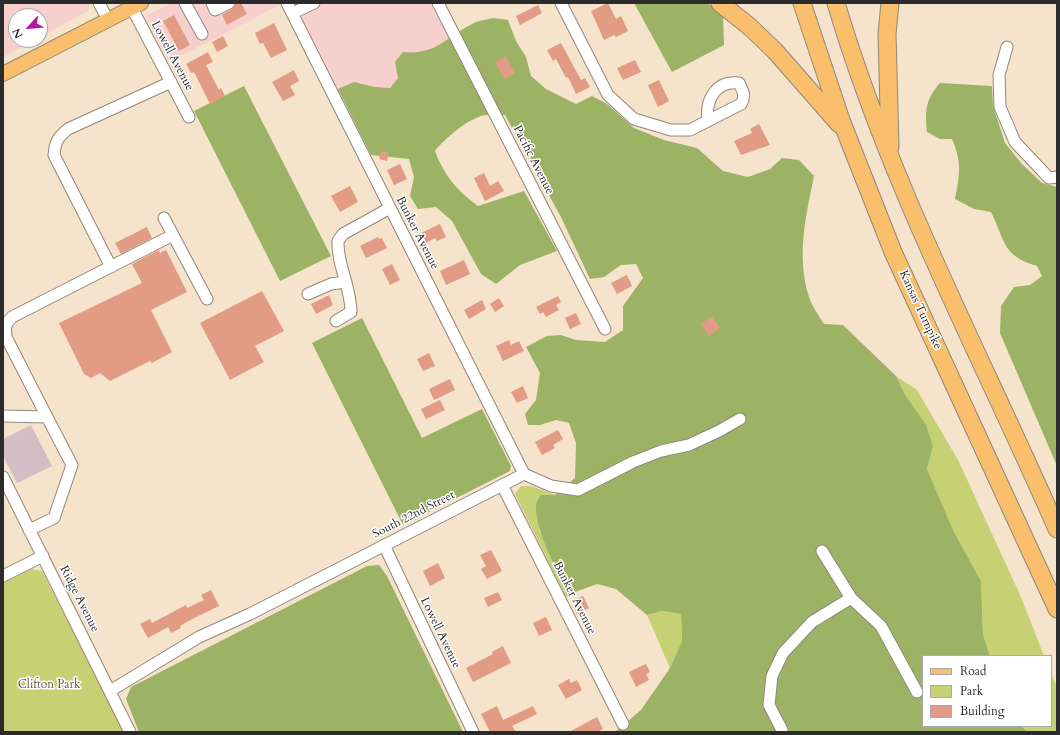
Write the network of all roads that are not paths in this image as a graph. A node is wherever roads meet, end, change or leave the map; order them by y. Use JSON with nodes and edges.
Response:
{"nodes":[{"id":1,"x":99,"y":3,"type":"edge"},
{"id":2,"x":185,"y":3,"type":"edge"},
{"id":3,"x":212,"y":3,"type":"edge"},
{"id":4,"x":229,"y":3,"type":"edge"},
{"id":5,"x":287,"y":3,"type":"edge"},
{"id":6,"x":314,"y":3,"type":"edge"},
{"id":7,"x":438,"y":3,"type":"edge"},
{"id":8,"x":561,"y":3,"type":"edge"},
{"id":9,"x":720,"y":3,"type":"edge"},
{"id":10,"x":802,"y":3,"type":"edge"},
{"id":11,"x":836,"y":3,"type":"edge"},
{"id":12,"x":890,"y":3,"type":"edge"},
{"id":13,"x":137,"y":5,"type":"edge"},
{"id":14,"x":293,"y":13,"type":"junction"},
{"id":15,"x":108,"y":20,"type":"junction"},
{"id":16,"x":202,"y":34,"type":"dead end"},
{"id":17,"x":1007,"y":47,"type":"dead end"},
{"id":18,"x":3,"y":74,"type":"edge"},
{"id":19,"x":171,"y":82,"type":"junction"},
{"id":20,"x":189,"y":117,"type":"dead end"},
{"id":21,"x":708,"y":121,"type":"junction"},
{"id":22,"x":845,"y":131,"type":"junction"},
{"id":23,"x":890,"y":160,"type":"junction"},
{"id":24,"x":1057,"y":177,"type":"edge"},
{"id":25,"x":390,"y":208,"type":"junction"},
{"id":26,"x":164,"y":218,"type":"dead end"},
{"id":27,"x":173,"y":235,"type":"junction"},
{"id":28,"x":111,"y":267,"type":"junction"},
{"id":29,"x":346,"y":282,"type":"junction"},
{"id":30,"x":308,"y":294,"type":"dead end"},
{"id":31,"x":207,"y":299,"type":"dead end"},
{"id":32,"x":336,"y":321,"type":"dead end"},
{"id":33,"x":605,"y":329,"type":"dead end"},
{"id":34,"x":3,"y":416,"type":"edge"},
{"id":35,"x":47,"y":417,"type":"junction"},
{"id":36,"x":740,"y":419,"type":"dead end"},
{"id":37,"x":524,"y":474,"type":"junction"},
{"id":38,"x":3,"y":478,"type":"edge"},
{"id":39,"x":502,"y":485,"type":"junction"},
{"id":40,"x":1057,"y":529,"type":"edge"},
{"id":41,"x":30,"y":530,"type":"junction"},
{"id":42,"x":384,"y":545,"type":"junction"},
{"id":43,"x":822,"y":551,"type":"dead end"},
{"id":44,"x":43,"y":556,"type":"junction"},
{"id":45,"x":3,"y":576,"type":"edge"},
{"id":46,"x":851,"y":598,"type":"junction"},
{"id":47,"x":1057,"y":609,"type":"edge"},
{"id":48,"x":110,"y":691,"type":"junction"},
{"id":49,"x":917,"y":692,"type":"dead end"},
{"id":50,"x":623,"y":724,"type":"dead end"},
{"id":51,"x":782,"y":731,"type":"edge"},
{"id":52,"x":130,"y":732,"type":"edge"},
{"id":53,"x":473,"y":732,"type":"edge"}],
"edges":[{"from":1,"to":15,"type":"street"},
{"from":2,"to":16,"type":"street"},
{"from":3,"to":4,"type":"street"},
{"from":5,"to":14,"type":"street","name":"Bunker Avenue"},
{"from":6,"to":14,"type":"street"},
{"from":7,"to":33,"type":"street","name":"Pacific Avenue"},
{"from":8,"to":21,"type":"street"},
{"from":9,"to":22,"type":"highway"},
{"from":10,"to":22,"type":"highway","name":"Kansas Turnpike"},
{"from":11,"to":23,"type":"highway"},
{"from":12,"to":23,"type":"highway"},
{"from":13,"to":15,"type":"main road"},
{"from":13,"to":19,"type":"street","name":"Lowell Avenue"},
{"from":14,"to":25,"type":"street","name":"Bunker Avenue"},
{"from":15,"to":18,"type":"main road"},
{"from":17,"to":24,"type":"street"},
{"from":19,"to":20,"type":"street","name":"Lowell Avenue"},
{"from":19,"to":28,"type":"street"},
{"from":21,"to":21,"type":"street"},
{"from":22,"to":47,"type":"highway","name":"Kansas Turnpike"},
{"from":23,"to":40,"type":"highway"},
{"from":25,"to":29,"type":"street"},
{"from":25,"to":37,"type":"street","name":"Bunker Avenue"},
{"from":26,"to":27,"type":"street"},
{"from":27,"to":28,"type":"street"},
{"from":27,"to":31,"type":"street"},
{"from":28,"to":35,"type":"street"},
{"from":29,"to":30,"type":"street"},
{"from":29,"to":32,"type":"street"},
{"from":34,"to":35,"type":"street"},
{"from":35,"to":41,"type":"street"},
{"from":36,"to":37,"type":"street"},
{"from":37,"to":39,"type":"street","name":"South 22nd Street"},
{"from":38,"to":41,"type":"street","name":"Ridge Avenue"},
{"from":39,"to":42,"type":"street","name":"South 22nd Street"},
{"from":39,"to":50,"type":"street","name":"Bunker Avenue"},
{"from":41,"to":44,"type":"street","name":"Ridge Avenue"},
{"from":42,"to":48,"type":"street","name":"South 22nd Street"},
{"from":42,"to":53,"type":"street","name":"Lowell Avenue"},
{"from":43,"to":46,"type":"street"},
{"from":44,"to":45,"type":"street"},
{"from":44,"to":48,"type":"street","name":"Ridge Avenue"},
{"from":46,"to":49,"type":"street"},
{"from":46,"to":51,"type":"street"},
{"from":48,"to":52,"type":"street","name":"Ridge Avenue"}]}
